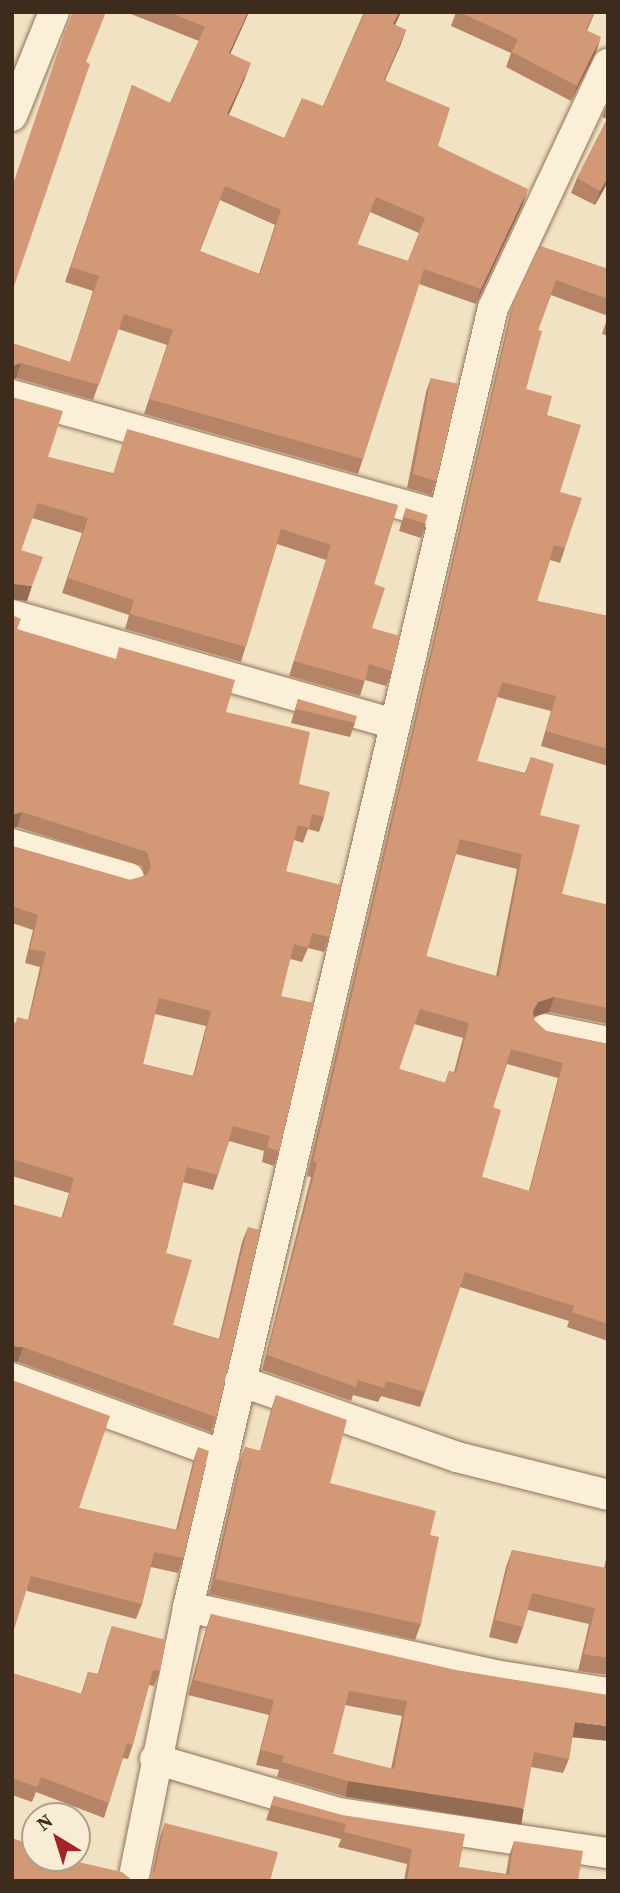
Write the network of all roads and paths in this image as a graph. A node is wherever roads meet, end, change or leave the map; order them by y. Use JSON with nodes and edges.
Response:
{"nodes":[{"id":1,"x":54,"y":12,"type":"edge"},
{"id":2,"x":608,"y":64,"type":"edge"},
{"id":3,"x":12,"y":116,"type":"edge"},
{"id":4,"x":12,"y":395,"type":"edge"},
{"id":5,"x":443,"y":516,"type":"junction"},
{"id":6,"x":12,"y":615,"type":"edge"},
{"id":7,"x":395,"y":724,"type":"junction"},
{"id":8,"x":12,"y":844,"type":"edge"},
{"id":9,"x":129,"y":878,"type":"edge"},
{"id":10,"x":545,"y":1029,"type":"edge"},
{"id":11,"x":608,"y":1042,"type":"edge"},
{"id":12,"x":12,"y":1378,"type":"edge"},
{"id":13,"x":240,"y":1381,"type":"junction"},
{"id":14,"x":223,"y":1455,"type":"junction"},
{"id":15,"x":608,"y":1495,"type":"edge"},
{"id":16,"x":188,"y":1607,"type":"junction"},
{"id":17,"x":608,"y":1693,"type":"edge"},
{"id":18,"x":155,"y":1759,"type":"junction"},
{"id":19,"x":608,"y":1853,"type":"edge"},
{"id":20,"x":608,"y":1866,"type":"edge"},
{"id":21,"x":133,"y":1881,"type":"edge"},
{"id":22,"x":605,"y":1881,"type":"edge"}],
"edges":[{"from":1,"to":3,"type":"street"},
{"from":2,"to":5,"type":"street"},
{"from":4,"to":5,"type":"street"},
{"from":5,"to":7,"type":"street"},
{"from":6,"to":7,"type":"street"},
{"from":7,"to":13,"type":"street"},
{"from":8,"to":9,"type":"street"},
{"from":10,"to":11,"type":"street"},
{"from":12,"to":14,"type":"street"},
{"from":13,"to":14,"type":"street"},
{"from":13,"to":15,"type":"street"},
{"from":14,"to":16,"type":"street"},
{"from":16,"to":17,"type":"street"},
{"from":16,"to":18,"type":"street"},
{"from":18,"to":19,"type":"street"},
{"from":18,"to":21,"type":"street"},
{"from":20,"to":22,"type":"street"}]}
